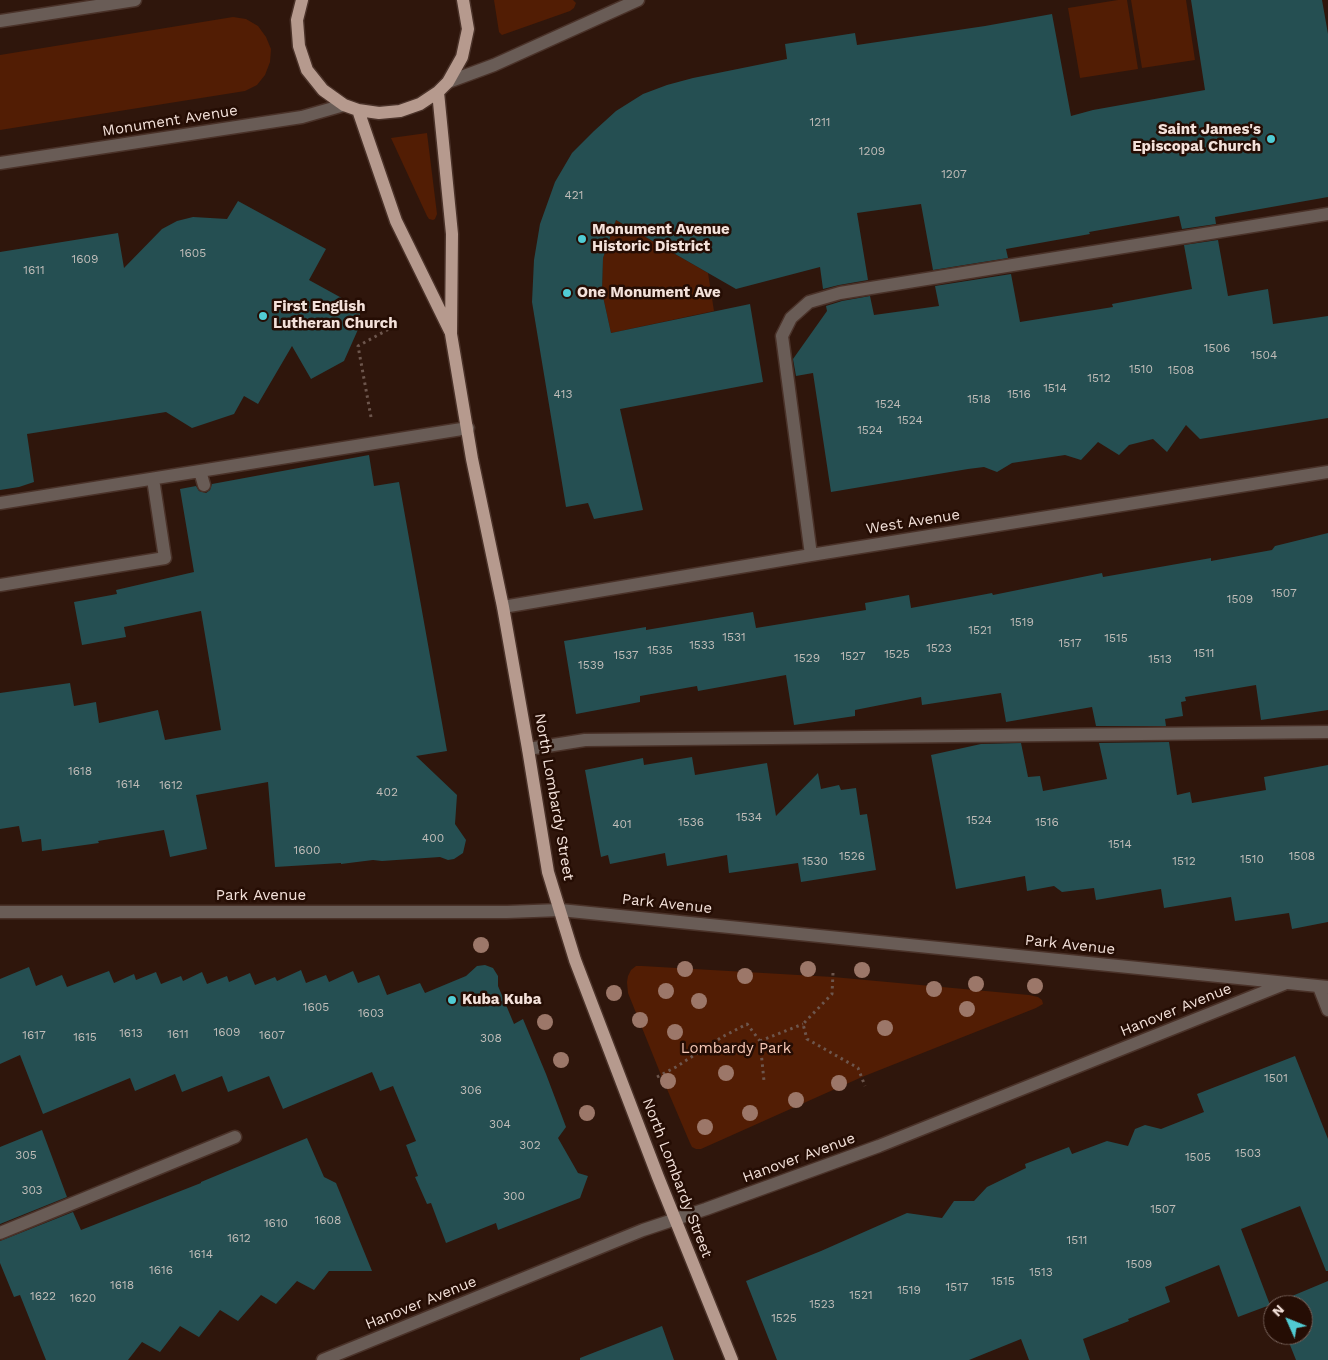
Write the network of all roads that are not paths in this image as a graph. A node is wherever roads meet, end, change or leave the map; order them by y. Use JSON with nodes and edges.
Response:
{"nodes":[{"id":1,"x":135,"y":0,"type":"edge"},
{"id":2,"x":302,"y":0,"type":"edge"},
{"id":3,"x":463,"y":0,"type":"edge"},
{"id":4,"x":638,"y":0,"type":"edge"},
{"id":5,"x":0,"y":22,"type":"edge"},
{"id":6,"x":448,"y":82,"type":"junction"},
{"id":7,"x":438,"y":92,"type":"junction"},
{"id":8,"x":344,"y":105,"type":"junction"},
{"id":9,"x":358,"y":110,"type":"junction"},
{"id":10,"x":0,"y":163,"type":"edge"},
{"id":11,"x":1328,"y":214,"type":"edge"},
{"id":12,"x":451,"y":334,"type":"junction"},
{"id":13,"x":468,"y":428,"type":"junction"},
{"id":14,"x":200,"y":471,"type":"junction"},
{"id":15,"x":1328,"y":472,"type":"edge"},
{"id":16,"x":152,"y":479,"type":"junction"},
{"id":17,"x":204,"y":485,"type":"dead end"},
{"id":18,"x":0,"y":503,"type":"edge"},
{"id":19,"x":811,"y":555,"type":"junction"},
{"id":20,"x":0,"y":585,"type":"edge"},
{"id":21,"x":503,"y":607,"type":"junction"},
{"id":22,"x":1328,"y":732,"type":"edge"},
{"id":23,"x":528,"y":749,"type":"junction"},
{"id":24,"x":560,"y":910,"type":"junction"},
{"id":25,"x":0,"y":912,"type":"edge"},
{"id":26,"x":1286,"y":984,"type":"junction"},
{"id":27,"x":1323,"y":987,"type":"edge"},
{"id":28,"x":1328,"y":1010,"type":"edge"},
{"id":29,"x":235,"y":1137,"type":"dead end"},
{"id":30,"x":675,"y":1219,"type":"junction"},
{"id":31,"x":0,"y":1233,"type":"edge"},
{"id":32,"x":323,"y":1360,"type":"edge"},
{"id":33,"x":732,"y":1360,"type":"edge"}],
"edges":[{"from":1,"to":5,"type":"street"},
{"from":2,"to":8,"type":"main road"},
{"from":3,"to":6,"type":"main road"},
{"from":4,"to":6,"type":"street"},
{"from":6,"to":7,"type":"main road"},
{"from":7,"to":9,"type":"main road"},
{"from":7,"to":12,"type":"main road","name":"North Lombardy Street"},
{"from":8,"to":9,"type":"main road"},
{"from":8,"to":10,"type":"street","name":"Monument Avenue"},
{"from":9,"to":12,"type":"main road","name":"North Lombardy Street"},
{"from":11,"to":19,"type":"street"},
{"from":12,"to":13,"type":"main road","name":"North Lombardy Street"},
{"from":13,"to":14,"type":"street"},
{"from":13,"to":21,"type":"main road","name":"North Lombardy Street"},
{"from":14,"to":16,"type":"street"},
{"from":14,"to":17,"type":"street"},
{"from":15,"to":19,"type":"street","name":"West Avenue"},
{"from":16,"to":18,"type":"street"},
{"from":16,"to":20,"type":"street"},
{"from":19,"to":21,"type":"street","name":"West Avenue"},
{"from":21,"to":23,"type":"main road","name":"North Lombardy Street"},
{"from":22,"to":23,"type":"street"},
{"from":23,"to":24,"type":"main road","name":"North Lombardy Street"},
{"from":24,"to":25,"type":"street","name":"Park Avenue"},
{"from":24,"to":26,"type":"street","name":"Park Avenue"},
{"from":24,"to":30,"type":"main road","name":"North Lombardy Street"},
{"from":26,"to":27,"type":"street","name":"Park Avenue"},
{"from":26,"to":30,"type":"street","name":"Hanover Avenue"},
{"from":27,"to":28,"type":"street"},
{"from":29,"to":31,"type":"street"},
{"from":30,"to":32,"type":"street","name":"Hanover Avenue"},
{"from":30,"to":33,"type":"main road","name":"North Lombardy Street"}]}
